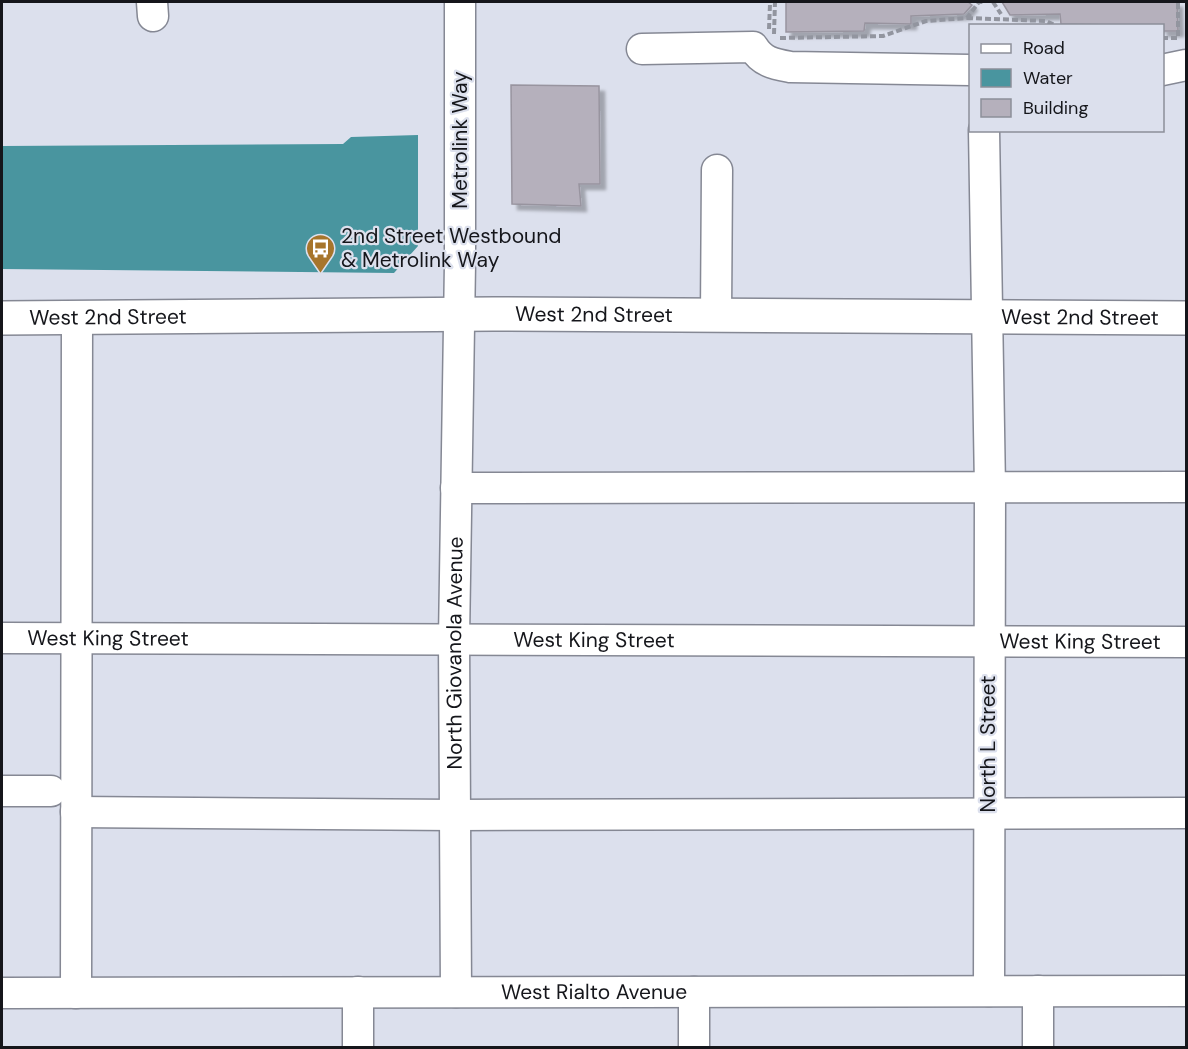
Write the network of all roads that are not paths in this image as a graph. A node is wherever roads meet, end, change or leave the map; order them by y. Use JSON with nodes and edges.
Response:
{"nodes":[{"id":1,"x":460,"y":2,"type":"edge"},
{"id":2,"x":642,"y":49,"type":"dead end"},
{"id":3,"x":1186,"y":65,"type":"edge"},
{"id":4,"x":969,"y":70,"type":"edge"},
{"id":5,"x":1164,"y":70,"type":"edge"},
{"id":6,"x":984,"y":132,"type":"edge"},
{"id":7,"x":717,"y":170,"type":"dead end"},
{"id":8,"x":459,"y":314,"type":"junction"},
{"id":9,"x":716,"y":316,"type":"junction"},
{"id":10,"x":77,"y":317,"type":"junction"},
{"id":11,"x":2,"y":318,"type":"edge"},
{"id":12,"x":986,"y":318,"type":"junction"},
{"id":13,"x":1186,"y":318,"type":"edge"},
{"id":14,"x":1186,"y":487,"type":"edge"},
{"id":15,"x":456,"y":488,"type":"junction"},
{"id":16,"x":990,"y":488,"type":"junction"},
{"id":17,"x":2,"y":638,"type":"edge"},
{"id":18,"x":77,"y":639,"type":"junction"},
{"id":19,"x":454,"y":639,"type":"junction"},
{"id":20,"x":988,"y":641,"type":"junction"},
{"id":21,"x":1186,"y":642,"type":"edge"},
{"id":22,"x":2,"y":791,"type":"edge"},
{"id":23,"x":51,"y":791,"type":"dead end"},
{"id":24,"x":76,"y":812,"type":"junction"},
{"id":25,"x":1186,"y":813,"type":"edge"},
{"id":26,"x":989,"y":814,"type":"junction"},
{"id":27,"x":455,"y":815,"type":"junction"},
{"id":28,"x":989,"y":991,"type":"junction"},
{"id":29,"x":1038,"y":991,"type":"junction"},
{"id":30,"x":1186,"y":991,"type":"edge"},
{"id":31,"x":358,"y":992,"type":"junction"},
{"id":32,"x":456,"y":992,"type":"junction"},
{"id":33,"x":694,"y":992,"type":"junction"},
{"id":34,"x":2,"y":993,"type":"edge"},
{"id":35,"x":76,"y":993,"type":"junction"},
{"id":36,"x":358,"y":1047,"type":"edge"},
{"id":37,"x":694,"y":1047,"type":"edge"},
{"id":38,"x":1038,"y":1047,"type":"edge"}],
"edges":[{"from":1,"to":8,"type":"street","name":"Metrolink Way"},
{"from":2,"to":4,"type":"street"},
{"from":3,"to":5,"type":"street"},
{"from":6,"to":12,"type":"street","name":"North L Street"},
{"from":7,"to":9,"type":"street"},
{"from":8,"to":9,"type":"main road","name":"West 2nd Street"},
{"from":8,"to":10,"type":"main road","name":"West 2nd Street"},
{"from":8,"to":15,"type":"street","name":"North Giovanola Avenue"},
{"from":9,"to":12,"type":"main road","name":"West 2nd Street"},
{"from":10,"to":11,"type":"main road","name":"West 2nd Street"},
{"from":10,"to":18,"type":"street"},
{"from":12,"to":13,"type":"main road","name":"West 2nd Street"},
{"from":12,"to":16,"type":"street","name":"North L Street"},
{"from":14,"to":16,"type":"street"},
{"from":15,"to":16,"type":"street"},
{"from":15,"to":19,"type":"street","name":"North Giovanola Avenue"},
{"from":16,"to":20,"type":"street","name":"North L Street"},
{"from":17,"to":18,"type":"street","name":"West King Street"},
{"from":18,"to":19,"type":"street","name":"West King Street"},
{"from":18,"to":24,"type":"street"},
{"from":19,"to":20,"type":"street","name":"West King Street"},
{"from":19,"to":27,"type":"street","name":"North Giovanola Avenue"},
{"from":20,"to":21,"type":"street","name":"West King Street"},
{"from":20,"to":26,"type":"street","name":"North L Street"},
{"from":22,"to":23,"type":"street"},
{"from":24,"to":27,"type":"street"},
{"from":24,"to":35,"type":"street"},
{"from":25,"to":26,"type":"street"},
{"from":26,"to":27,"type":"street"},
{"from":26,"to":28,"type":"street","name":"North L Street"},
{"from":27,"to":32,"type":"street","name":"North Giovanola Avenue"},
{"from":28,"to":29,"type":"street","name":"West Rialto Avenue"},
{"from":28,"to":33,"type":"street","name":"West Rialto Avenue"},
{"from":29,"to":30,"type":"street","name":"West Rialto Avenue"},
{"from":29,"to":38,"type":"street"},
{"from":31,"to":32,"type":"street","name":"West Rialto Avenue"},
{"from":31,"to":35,"type":"street","name":"West Rialto Avenue"},
{"from":31,"to":36,"type":"street"},
{"from":32,"to":33,"type":"street","name":"West Rialto Avenue"},
{"from":33,"to":37,"type":"street"},
{"from":34,"to":35,"type":"street","name":"West Rialto Avenue"}]}
